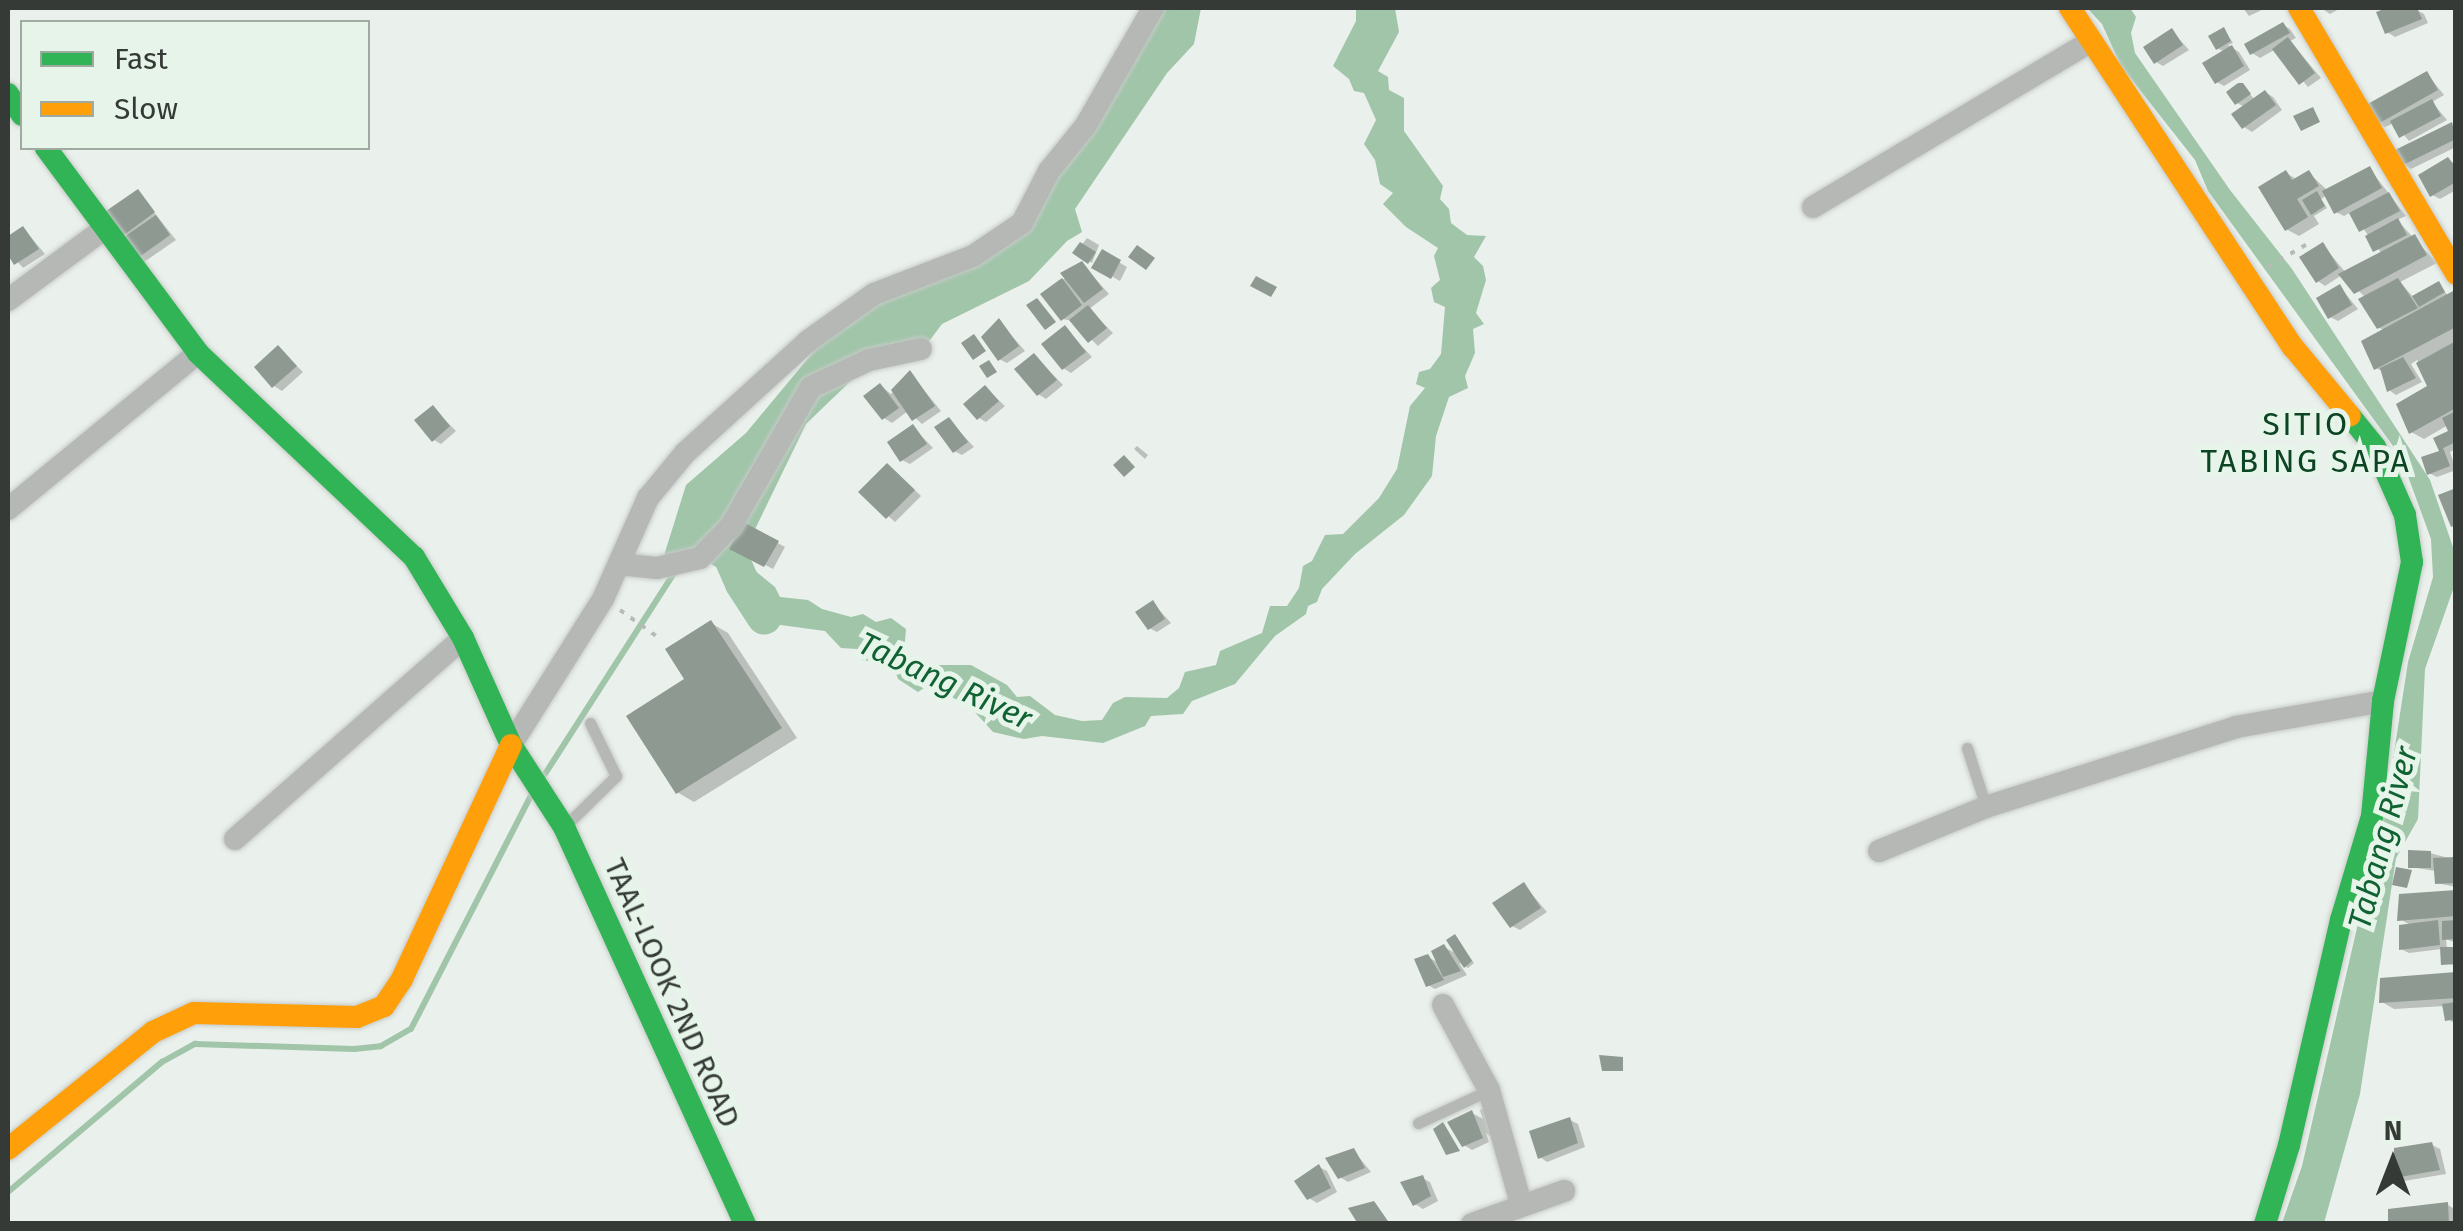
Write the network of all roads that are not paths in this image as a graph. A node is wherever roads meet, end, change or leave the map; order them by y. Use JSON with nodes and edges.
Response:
{"nodes":[{"id":1,"x":1153,"y":8,"type":"edge"},
{"id":2,"x":2070,"y":8,"type":"edge"},
{"id":3,"x":2299,"y":8,"type":"edge"},
{"id":4,"x":2090,"y":42,"type":"junction"},
{"id":5,"x":47,"y":150,"type":"edge"},
{"id":6,"x":1813,"y":207,"type":"dead end"},
{"id":7,"x":104,"y":229,"type":"junction"},
{"id":8,"x":2456,"y":274,"type":"edge"},
{"id":9,"x":8,"y":300,"type":"edge"},
{"id":10,"x":921,"y":349,"type":"dead end"},
{"id":11,"x":198,"y":353,"type":"junction"},
{"id":12,"x":8,"y":509,"type":"edge"},
{"id":13,"x":625,"y":565,"type":"junction"},
{"id":14,"x":463,"y":638,"type":"junction"},
{"id":15,"x":2383,"y":701,"type":"junction"},
{"id":16,"x":590,"y":723,"type":"dead end"},
{"id":17,"x":1967,"y":748,"type":"dead end"},
{"id":18,"x":513,"y":749,"type":"junction"},
{"id":19,"x":1986,"y":807,"type":"junction"},
{"id":20,"x":564,"y":826,"type":"junction"},
{"id":21,"x":235,"y":839,"type":"dead end"},
{"id":22,"x":1879,"y":851,"type":"dead end"},
{"id":23,"x":1444,"y":1005,"type":"dead end"},
{"id":24,"x":1489,"y":1090,"type":"junction"},
{"id":25,"x":1418,"y":1123,"type":"dead end"},
{"id":26,"x":8,"y":1149,"type":"edge"},
{"id":27,"x":1564,"y":1191,"type":"dead end"},
{"id":28,"x":1521,"y":1204,"type":"junction"},
{"id":29,"x":744,"y":1224,"type":"edge"},
{"id":30,"x":1472,"y":1224,"type":"edge"},
{"id":31,"x":2266,"y":1224,"type":"edge"}],
"edges":[{"from":1,"to":13,"type":"street"},
{"from":2,"to":4,"type":"street"},
{"from":3,"to":8,"type":"street"},
{"from":4,"to":6,"type":"street"},
{"from":4,"to":15,"type":"street"},
{"from":5,"to":7,"type":"street","name":"TAAL-LOOK 2ND ROAD"},
{"from":7,"to":9,"type":"street"},
{"from":7,"to":11,"type":"street","name":"TAAL-LOOK 2ND ROAD"},
{"from":10,"to":13,"type":"street"},
{"from":11,"to":12,"type":"street"},
{"from":11,"to":14,"type":"street","name":"TAAL-LOOK 2ND ROAD"},
{"from":13,"to":18,"type":"street"},
{"from":14,"to":18,"type":"street","name":"TAAL-LOOK 2ND ROAD"},
{"from":14,"to":21,"type":"street"},
{"from":15,"to":19,"type":"street"},
{"from":15,"to":31,"type":"street"},
{"from":16,"to":20,"type":"lane"},
{"from":17,"to":19,"type":"lane"},
{"from":18,"to":20,"type":"street","name":"TAAL-LOOK 2ND ROAD"},
{"from":18,"to":26,"type":"street"},
{"from":19,"to":22,"type":"street"},
{"from":20,"to":29,"type":"street","name":"TAAL-LOOK 2ND ROAD"},
{"from":23,"to":24,"type":"street"},
{"from":24,"to":25,"type":"lane"},
{"from":24,"to":28,"type":"street"},
{"from":27,"to":28,"type":"street"},
{"from":28,"to":30,"type":"street"}]}
